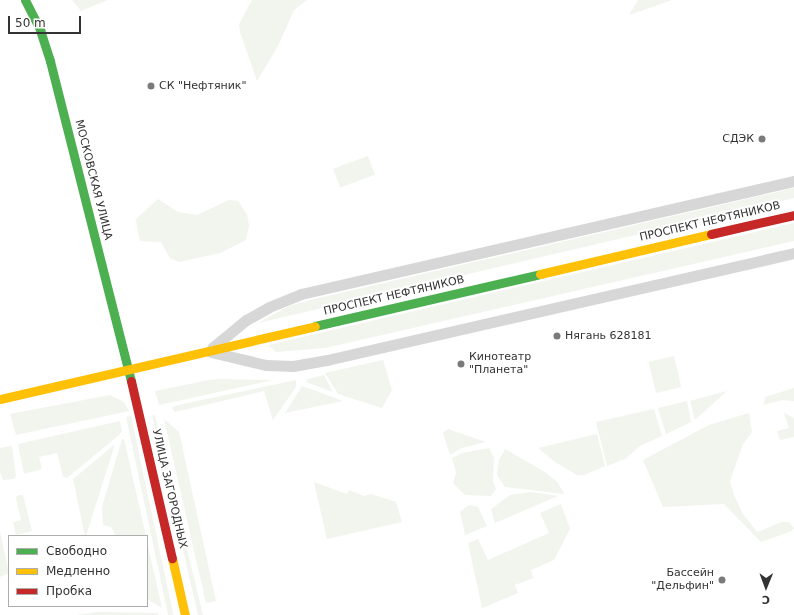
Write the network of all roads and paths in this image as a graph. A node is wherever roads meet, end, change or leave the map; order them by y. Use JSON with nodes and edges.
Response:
{"nodes":[{"id":1,"x":25,"y":0,"type":"edge"},
{"id":2,"x":794,"y":181,"type":"edge"},
{"id":3,"x":794,"y":215,"type":"edge"},
{"id":4,"x":794,"y":252,"type":"edge"},
{"id":5,"x":209,"y":351,"type":"junction"},
{"id":6,"x":128,"y":369,"type":"junction"},
{"id":7,"x":0,"y":399,"type":"edge"},
{"id":8,"x":185,"y":615,"type":"edge"}],
"edges":[{"from":1,"to":6,"type":"main road","name":"МОСКОВСКАЯ УЛИЦА"},
{"from":2,"to":5,"type":"street"},
{"from":3,"to":5,"type":"main road","name":"ПРОСПЕКТ НЕФТЯНИКОВ"},
{"from":4,"to":5,"type":"street"},
{"from":5,"to":6,"type":"main road","name":"ПРОСПЕКТ НЕФТЯНИКОВ"},
{"from":6,"to":7,"type":"main road","name":"ПРОСПЕКТ НЕФТЯНИКОВ"},
{"from":6,"to":8,"type":"main road","name":"УЛИЦА ЗАГОРОДНЫХ"}]}
